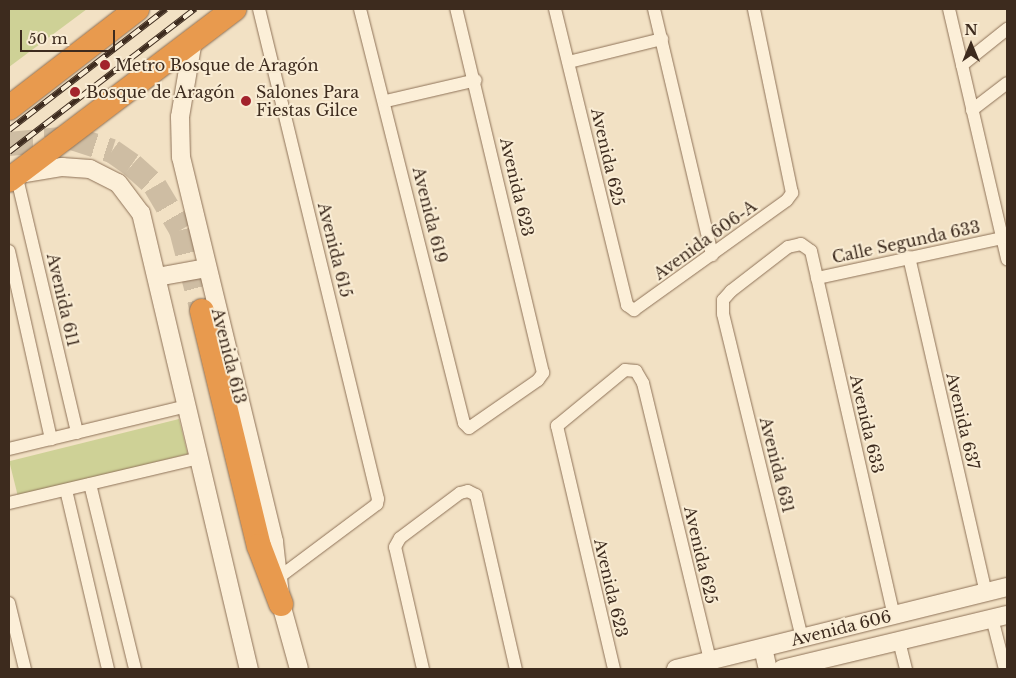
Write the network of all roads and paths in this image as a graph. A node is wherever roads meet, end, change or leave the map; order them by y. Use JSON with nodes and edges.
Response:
{"nodes":[{"id":1,"x":137,"y":9,"type":"edge"},
{"id":2,"x":234,"y":9,"type":"edge"},
{"id":3,"x":259,"y":9,"type":"edge"},
{"id":4,"x":360,"y":9,"type":"edge"},
{"id":5,"x":456,"y":9,"type":"edge"},
{"id":6,"x":555,"y":9,"type":"edge"},
{"id":7,"x":654,"y":9,"type":"edge"},
{"id":8,"x":754,"y":9,"type":"edge"},
{"id":9,"x":948,"y":9,"type":"edge"},
{"id":10,"x":1007,"y":29,"type":"edge"},
{"id":11,"x":193,"y":40,"type":"junction"},
{"id":12,"x":662,"y":40,"type":"junction"},
{"id":13,"x":569,"y":62,"type":"junction"},
{"id":14,"x":962,"y":65,"type":"junction"},
{"id":15,"x":476,"y":80,"type":"junction"},
{"id":16,"x":1007,"y":83,"type":"edge"},
{"id":17,"x":386,"y":101,"type":"junction"},
{"id":18,"x":9,"y":108,"type":"edge"},
{"id":19,"x":972,"y":110,"type":"junction"},
{"id":20,"x":13,"y":177,"type":"edge"},
{"id":21,"x":1002,"y":238,"type":"junction"},
{"id":22,"x":9,"y":252,"type":"edge"},
{"id":23,"x":712,"y":255,"type":"junction"},
{"id":24,"x":909,"y":257,"type":"junction"},
{"id":25,"x":1007,"y":259,"type":"edge"},
{"id":26,"x":207,"y":268,"type":"junction"},
{"id":27,"x":158,"y":277,"type":"junction"},
{"id":28,"x":816,"y":278,"type":"junction"},
{"id":29,"x":723,"y":300,"type":"joint"},
{"id":30,"x":634,"y":310,"type":"joint"},
{"id":31,"x":202,"y":311,"type":"tunnel mouth"},
{"id":32,"x":636,"y":372,"type":"joint"},
{"id":33,"x":187,"y":406,"type":"junction"},
{"id":34,"x":469,"y":428,"type":"joint"},
{"id":35,"x":77,"y":433,"type":"junction"},
{"id":36,"x":51,"y":439,"type":"junction"},
{"id":37,"x":9,"y":449,"type":"edge"},
{"id":38,"x":200,"y":458,"type":"junction"},
{"id":39,"x":90,"y":484,"type":"junction"},
{"id":40,"x":66,"y":490,"type":"junction"},
{"id":41,"x":9,"y":504,"type":"edge"},
{"id":42,"x":278,"y":578,"type":"junction"},
{"id":43,"x":1007,"y":587,"type":"edge"},
{"id":44,"x":986,"y":592,"type":"junction"},
{"id":45,"x":9,"y":603,"type":"edge"},
{"id":46,"x":281,"y":604,"type":"junction"},
{"id":47,"x":894,"y":615,"type":"junction"},
{"id":48,"x":1000,"y":616,"type":"edge"},
{"id":49,"x":802,"y":638,"type":"junction"},
{"id":50,"x":899,"y":641,"type":"junction"},
{"id":51,"x":763,"y":648,"type":"junction"},
{"id":52,"x":710,"y":661,"type":"junction"},
{"id":53,"x":810,"y":666,"type":"edge"},
{"id":54,"x":25,"y":669,"type":"edge"},
{"id":55,"x":108,"y":669,"type":"edge"},
{"id":56,"x":135,"y":669,"type":"edge"},
{"id":57,"x":249,"y":669,"type":"edge"},
{"id":58,"x":298,"y":669,"type":"edge"},
{"id":59,"x":423,"y":669,"type":"edge"},
{"id":60,"x":516,"y":669,"type":"edge"},
{"id":61,"x":614,"y":669,"type":"edge"},
{"id":62,"x":676,"y":669,"type":"edge"},
{"id":63,"x":768,"y":669,"type":"edge"},
{"id":64,"x":782,"y":669,"type":"edge"},
{"id":65,"x":906,"y":669,"type":"edge"},
{"id":66,"x":1005,"y":669,"type":"edge"}],
"edges":[{"from":1,"to":18,"type":"highway"},
{"from":2,"to":11,"type":"highway"},
{"from":3,"to":42,"type":"street","name":"Avenida 615"},
{"from":4,"to":17,"type":"street","name":"Avenida 619"},
{"from":5,"to":15,"type":"street","name":"Avenida 623"},
{"from":6,"to":13,"type":"street","name":"Avenida 625"},
{"from":7,"to":12,"type":"street"},
{"from":8,"to":23,"type":"street","name":"Avenida 606-A"},
{"from":9,"to":14,"type":"street"},
{"from":10,"to":14,"type":"street"},
{"from":11,"to":20,"type":"highway"},
{"from":11,"to":26,"type":"street","name":"Avenida 613"},
{"from":12,"to":13,"type":"street"},
{"from":12,"to":23,"type":"street"},
{"from":13,"to":30,"type":"street","name":"Avenida 625"},
{"from":14,"to":19,"type":"street"},
{"from":15,"to":17,"type":"street"},
{"from":15,"to":34,"type":"street","name":"Avenida 623"},
{"from":16,"to":19,"type":"street"},
{"from":17,"to":34,"type":"street","name":"Avenida 619"},
{"from":19,"to":21,"type":"street"},
{"from":20,"to":27,"type":"street"},
{"from":20,"to":35,"type":"street","name":"Avenida 611"},
{"from":21,"to":24,"type":"street","name":"Calle Segunda 633"},
{"from":21,"to":25,"type":"street"},
{"from":22,"to":36,"type":"street"},
{"from":23,"to":30,"type":"street","name":"Avenida 606-A"},
{"from":24,"to":28,"type":"street","name":"Calle Segunda 633"},
{"from":24,"to":44,"type":"street","name":"Avenida 637"},
{"from":26,"to":27,"type":"street"},
{"from":26,"to":42,"type":"street","name":"Avenida 613"},
{"from":27,"to":33,"type":"street"},
{"from":28,"to":29,"type":"street","name":"Avenida 633"},
{"from":28,"to":47,"type":"street","name":"Avenida 633"},
{"from":29,"to":49,"type":"street","name":"Avenida 631"},
{"from":31,"to":46,"type":"highway"},
{"from":32,"to":52,"type":"street","name":"Avenida 625"},
{"from":32,"to":61,"type":"street","name":"Avenida 623"},
{"from":33,"to":35,"type":"street"},
{"from":33,"to":38,"type":"street"},
{"from":35,"to":36,"type":"street"},
{"from":36,"to":37,"type":"street"},
{"from":38,"to":39,"type":"street"},
{"from":38,"to":57,"type":"street"},
{"from":39,"to":40,"type":"street"},
{"from":39,"to":56,"type":"street"},
{"from":40,"to":41,"type":"street"},
{"from":40,"to":55,"type":"street"},
{"from":42,"to":46,"type":"street","name":"Avenida 613"},
{"from":43,"to":44,"type":"street","name":"Avenida 606"},
{"from":44,"to":47,"type":"street","name":"Avenida 606"},
{"from":45,"to":54,"type":"street"},
{"from":46,"to":58,"type":"street","name":"Avenida 613"},
{"from":47,"to":49,"type":"street","name":"Avenida 606"},
{"from":48,"to":50,"type":"street","name":"Avenida 606"},
{"from":48,"to":66,"type":"street"},
{"from":49,"to":51,"type":"street","name":"Avenida 606"},
{"from":50,"to":53,"type":"street","name":"Avenida 606"},
{"from":50,"to":65,"type":"street"},
{"from":51,"to":52,"type":"street","name":"Avenida 606"},
{"from":51,"to":63,"type":"street"},
{"from":52,"to":62,"type":"street","name":"Avenida 606"},
{"from":53,"to":64,"type":"street","name":"Avenida 606"},
{"from":59,"to":60,"type":"street"}]}
